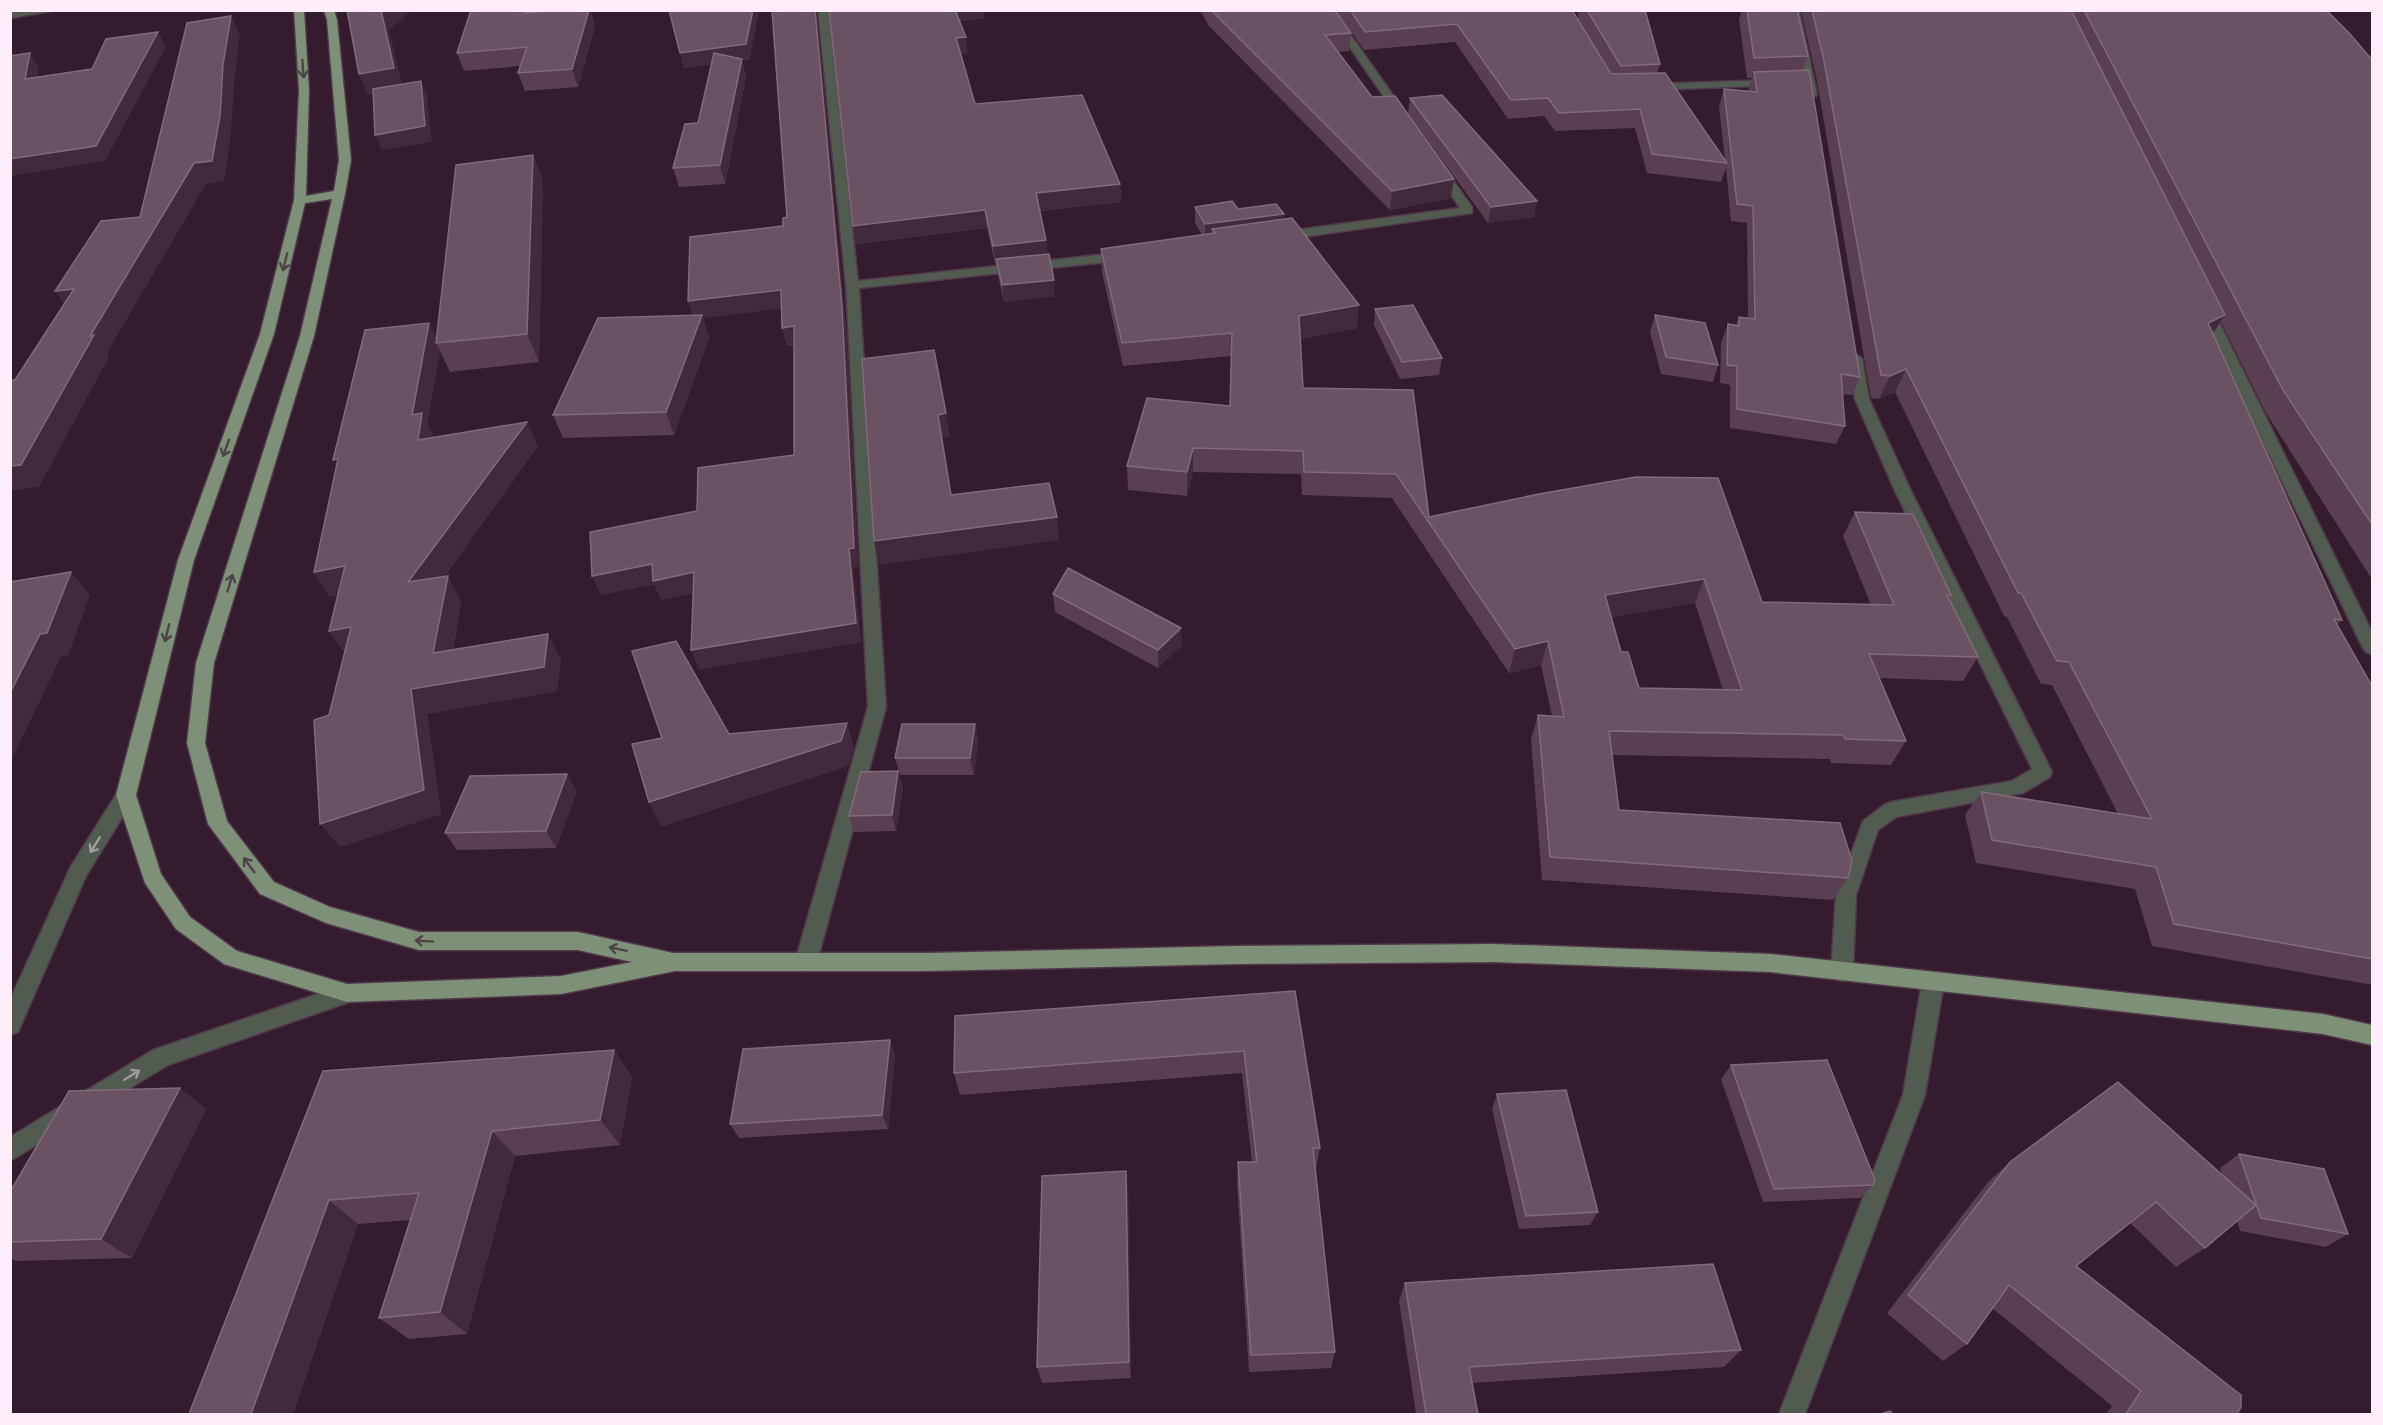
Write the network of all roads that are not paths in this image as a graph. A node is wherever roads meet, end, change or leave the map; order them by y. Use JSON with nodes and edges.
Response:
{"nodes":[{"id":1,"x":52,"y":10,"type":"edge"},
{"id":2,"x":299,"y":10,"type":"edge"},
{"id":3,"x":329,"y":10,"type":"edge"},
{"id":4,"x":823,"y":10,"type":"edge"},
{"id":5,"x":1329,"y":10,"type":"edge"},
{"id":6,"x":1794,"y":10,"type":"edge"},
{"id":7,"x":10,"y":15,"type":"edge"},
{"id":8,"x":1787,"y":82,"type":"edge"},
{"id":9,"x":1636,"y":88,"type":"edge"},
{"id":10,"x":1814,"y":105,"type":"edge"},
{"id":11,"x":1408,"y":124,"type":"edge"},
{"id":12,"x":1428,"y":153,"type":"edge"},
{"id":13,"x":339,"y":194,"type":"junction"},
{"id":14,"x":300,"y":200,"type":"junction"},
{"id":15,"x":1271,"y":237,"type":"edge"},
{"id":16,"x":1143,"y":254,"type":"edge"},
{"id":17,"x":852,"y":285,"type":"junction"},
{"id":18,"x":2200,"y":297,"type":"edge"},
{"id":19,"x":1852,"y":340,"type":"edge"},
{"id":20,"x":2373,"y":648,"type":"edge"},
{"id":21,"x":126,"y":795,"type":"junction"},
{"id":22,"x":675,"y":962,"type":"junction"},
{"id":23,"x":806,"y":962,"type":"junction"},
{"id":24,"x":1842,"y":972,"type":"junction"},
{"id":25,"x":1933,"y":982,"type":"junction"},
{"id":26,"x":347,"y":993,"type":"junction"},
{"id":27,"x":10,"y":1025,"type":"edge"},
{"id":28,"x":2373,"y":1035,"type":"edge"},
{"id":29,"x":10,"y":1150,"type":"edge"},
{"id":30,"x":1792,"y":1414,"type":"edge"}],
"edges":[{"from":1,"to":7,"type":"street"},
{"from":2,"to":14,"type":"main road","one_way":true},
{"from":3,"to":13,"type":"main road"},
{"from":4,"to":17,"type":"street"},
{"from":5,"to":11,"type":"street"},
{"from":6,"to":10,"type":"street"},
{"from":8,"to":9,"type":"street"},
{"from":12,"to":15,"type":"street"},
{"from":13,"to":14,"type":"main road"},
{"from":22,"to":13,"type":"main road","one_way":true},
{"from":14,"to":21,"type":"main road","one_way":true},
{"from":16,"to":17,"type":"street"},
{"from":17,"to":23,"type":"street"},
{"from":18,"to":20,"type":"street"},
{"from":19,"to":24,"type":"street"},
{"from":21,"to":26,"type":"main road"},
{"from":21,"to":27,"type":"street","one_way":true},
{"from":22,"to":23,"type":"main road"},
{"from":22,"to":26,"type":"main road"},
{"from":23,"to":24,"type":"main road"},
{"from":24,"to":25,"type":"main road"},
{"from":25,"to":28,"type":"main road"},
{"from":25,"to":30,"type":"street"},
{"from":29,"to":26,"type":"street","one_way":true}]}
